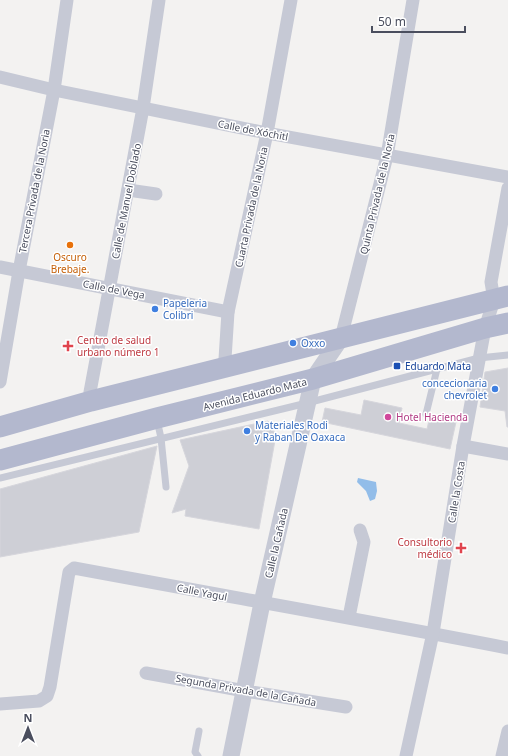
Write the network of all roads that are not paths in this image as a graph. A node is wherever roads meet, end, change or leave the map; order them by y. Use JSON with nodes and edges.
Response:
{"nodes":[{"id":1,"x":67,"y":0,"type":"edge"},
{"id":2,"x":158,"y":0,"type":"edge"},
{"id":3,"x":291,"y":0,"type":"edge"},
{"id":4,"x":413,"y":0,"type":"edge"},
{"id":5,"x":0,"y":77,"type":"edge"},
{"id":6,"x":54,"y":90,"type":"junction"},
{"id":7,"x":143,"y":108,"type":"junction"},
{"id":8,"x":268,"y":133,"type":"junction"},
{"id":9,"x":387,"y":156,"type":"junction"},
{"id":10,"x":508,"y":177,"type":"edge"},
{"id":11,"x":508,"y":188,"type":"edge"},
{"id":12,"x":128,"y":190,"type":"junction"},
{"id":13,"x":156,"y":194,"type":"dead end"},
{"id":14,"x":0,"y":267,"type":"edge"},
{"id":15,"x":18,"y":271,"type":"junction"},
{"id":16,"x":109,"y":288,"type":"junction"},
{"id":17,"x":501,"y":298,"type":"edge"},
{"id":18,"x":228,"y":312,"type":"junction"},
{"id":19,"x":508,"y":323,"type":"edge"},
{"id":20,"x":485,"y":328,"type":"junction"},
{"id":21,"x":341,"y":338,"type":"junction"},
{"id":22,"x":508,"y":355,"type":"edge"},
{"id":23,"x":479,"y":358,"type":"junction"},
{"id":24,"x":228,"y":368,"type":"junction"},
{"id":25,"x":438,"y":369,"type":"junction"},
{"id":26,"x":313,"y":379,"type":"junction"},
{"id":27,"x":0,"y":382,"type":"edge"},
{"id":28,"x":91,"y":401,"type":"junction"},
{"id":29,"x":307,"y":403,"type":"junction"},
{"id":30,"x":426,"y":414,"type":"dead end"},
{"id":31,"x":0,"y":427,"type":"edge"},
{"id":32,"x":159,"y":428,"type":"junction"},
{"id":33,"x":463,"y":446,"type":"junction"},
{"id":34,"x":508,"y":454,"type":"edge"},
{"id":35,"x":0,"y":460,"type":"edge"},
{"id":36,"x":25,"y":463,"type":"junction"},
{"id":37,"x":0,"y":478,"type":"edge"},
{"id":38,"x":166,"y":487,"type":"dead end"},
{"id":39,"x":360,"y":530,"type":"dead end"},
{"id":40,"x":262,"y":603,"type":"junction"},
{"id":41,"x":349,"y":617,"type":"junction"},
{"id":42,"x":433,"y":633,"type":"junction"},
{"id":43,"x":508,"y":648,"type":"edge"},
{"id":44,"x":146,"y":673,"type":"dead end"},
{"id":45,"x":244,"y":691,"type":"junction"},
{"id":46,"x":0,"y":704,"type":"edge"},
{"id":47,"x":346,"y":707,"type":"dead end"},
{"id":48,"x":199,"y":731,"type":"dead end"},
{"id":49,"x":508,"y":731,"type":"edge"},
{"id":50,"x":198,"y":756,"type":"edge"},
{"id":51,"x":231,"y":756,"type":"edge"},
{"id":52,"x":406,"y":756,"type":"edge"},
{"id":53,"x":502,"y":756,"type":"edge"}],
"edges":[{"from":1,"to":6,"type":"street","name":"Tercera Privada de la Noria"},
{"from":2,"to":7,"type":"street","name":"Calle de Manuel Doblado"},
{"from":3,"to":8,"type":"street","name":"Cuarta Privada de la Noria"},
{"from":4,"to":9,"type":"street","name":"Quinta Privada de la Noria"},
{"from":5,"to":6,"type":"street","name":"Calle de Xóchitl"},
{"from":6,"to":7,"type":"street","name":"Calle de Xóchitl"},
{"from":6,"to":15,"type":"street","name":"Tercera Privada de la Noria"},
{"from":7,"to":8,"type":"street","name":"Calle de Xóchitl"},
{"from":7,"to":12,"type":"street","name":"Calle de Manuel Doblado"},
{"from":8,"to":9,"type":"street","name":"Calle de Xóchitl"},
{"from":8,"to":18,"type":"street","name":"Cuarta Privada de la Noria"},
{"from":9,"to":10,"type":"street","name":"Calle de Xóchitl"},
{"from":9,"to":21,"type":"street","name":"Quinta Privada de la Noria"},
{"from":11,"to":17,"type":"street"},
{"from":12,"to":13,"type":"street"},
{"from":12,"to":16,"type":"street","name":"Calle de Manuel Doblado"},
{"from":14,"to":15,"type":"street","name":"Calle de Vega"},
{"from":15,"to":16,"type":"street","name":"Calle de Vega"},
{"from":15,"to":27,"type":"street","name":"Tercera Privada de la Noria"},
{"from":16,"to":18,"type":"street","name":"Calle de Vega"},
{"from":16,"to":28,"type":"street","name":"Calle de Manuel Doblado"},
{"from":17,"to":20,"type":"street","name":"Calle la Costa"},
{"from":17,"to":21,"type":"main road"},
{"from":18,"to":24,"type":"street","name":"Cuarta Privada de la Noria"},
{"from":19,"to":20,"type":"main road","name":"Avenida Eduardo Mata"},
{"from":20,"to":23,"type":"street","name":"Calle la Costa"},
{"from":20,"to":26,"type":"main road","name":"Avenida Eduardo Mata"},
{"from":21,"to":24,"type":"main road"},
{"from":21,"to":26,"type":"street","name":"Calle la Cañada"},
{"from":22,"to":23,"type":"lane"},
{"from":23,"to":25,"type":"lane"},
{"from":23,"to":33,"type":"street","name":"Calle la Costa"},
{"from":24,"to":28,"type":"main road"},
{"from":25,"to":29,"type":"lane"},
{"from":25,"to":30,"type":"lane"},
{"from":26,"to":29,"type":"street","name":"Calle la Cañada"},
{"from":26,"to":32,"type":"main road","name":"Avenida Eduardo Mata"},
{"from":28,"to":31,"type":"main road"},
{"from":29,"to":32,"type":"lane"},
{"from":29,"to":40,"type":"street","name":"Calle la Cañada"},
{"from":32,"to":36,"type":"main road","name":"Avenida Eduardo Mata"},
{"from":32,"to":38,"type":"lane"},
{"from":33,"to":34,"type":"street"},
{"from":33,"to":42,"type":"street","name":"Calle la Costa"},
{"from":35,"to":36,"type":"main road","name":"Avenida Eduardo Mata"},
{"from":36,"to":37,"type":"lane"},
{"from":39,"to":41,"type":"street"},
{"from":40,"to":41,"type":"street","name":"Calle Yagul"},
{"from":40,"to":45,"type":"street","name":"Calle la Cañada"},
{"from":40,"to":46,"type":"street","name":"Calle Yagul"},
{"from":41,"to":42,"type":"street","name":"Calle Yagul"},
{"from":42,"to":43,"type":"street","name":"Calle Yagul"},
{"from":42,"to":52,"type":"street","name":"Calle la Costa"},
{"from":44,"to":45,"type":"street","name":"Segunda Privada de la Cañada"},
{"from":45,"to":47,"type":"street","name":"Segunda Privada de la Cañada"},
{"from":45,"to":51,"type":"street","name":"Calle la Cañada"},
{"from":48,"to":50,"type":"lane"},
{"from":49,"to":53,"type":"street"}]}
